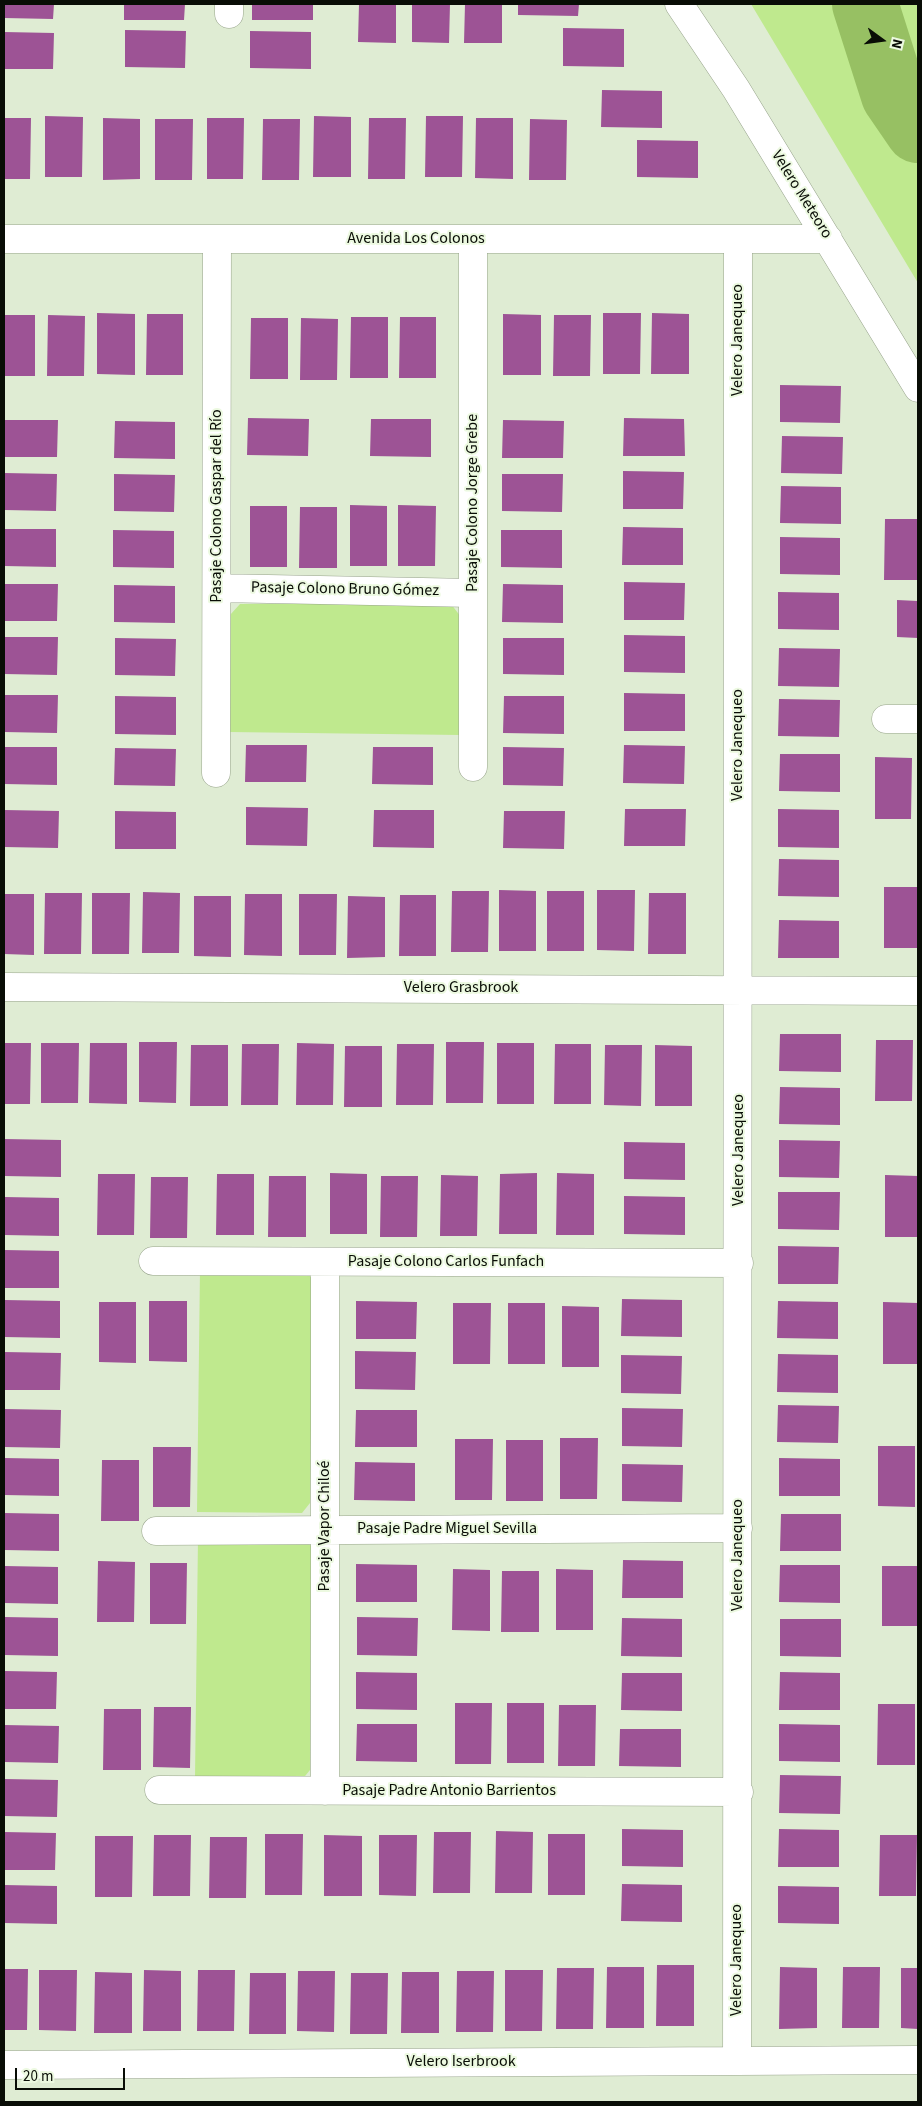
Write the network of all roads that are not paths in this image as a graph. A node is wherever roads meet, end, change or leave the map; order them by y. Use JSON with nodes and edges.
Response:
{"nodes":[{"id":1,"x":680,"y":4,"type":"edge"},
{"id":2,"x":4,"y":239,"type":"edge"},
{"id":3,"x":217,"y":239,"type":"junction"},
{"id":4,"x":473,"y":239,"type":"junction"},
{"id":5,"x":738,"y":239,"type":"junction"},
{"id":6,"x":828,"y":239,"type":"junction"},
{"id":7,"x":918,"y":388,"type":"edge"},
{"id":8,"x":217,"y":588,"type":"junction"},
{"id":9,"x":473,"y":592,"type":"junction"},
{"id":10,"x":886,"y":719,"type":"dead end"},
{"id":11,"x":918,"y":719,"type":"edge"},
{"id":12,"x":473,"y":768,"type":"dead end"},
{"id":13,"x":216,"y":773,"type":"dead end"},
{"id":14,"x":4,"y":987,"type":"edge"},
{"id":15,"x":738,"y":990,"type":"junction"},
{"id":16,"x":918,"y":990,"type":"edge"},
{"id":17,"x":153,"y":1261,"type":"dead end"},
{"id":18,"x":325,"y":1262,"type":"junction"},
{"id":19,"x":739,"y":1262,"type":"junction"},
{"id":20,"x":738,"y":1528,"type":"junction"},
{"id":21,"x":325,"y":1530,"type":"junction"},
{"id":22,"x":156,"y":1531,"type":"dead end"},
{"id":23,"x":159,"y":1790,"type":"dead end"},
{"id":24,"x":325,"y":1791,"type":"junction"},
{"id":25,"x":739,"y":1792,"type":"junction"},
{"id":26,"x":918,"y":2060,"type":"edge"},
{"id":27,"x":737,"y":2061,"type":"junction"},
{"id":28,"x":4,"y":2065,"type":"edge"}],
"edges":[{"from":1,"to":6,"type":"street","name":"Velero Meteoro"},
{"from":2,"to":3,"type":"street","name":"Avenida Los Colonos"},
{"from":3,"to":4,"type":"street","name":"Avenida Los Colonos"},
{"from":3,"to":8,"type":"street","name":"Pasaje Colono Gaspar del Río"},
{"from":4,"to":5,"type":"street","name":"Avenida Los Colonos"},
{"from":4,"to":9,"type":"street","name":"Pasaje Colono Jorge Grebe"},
{"from":5,"to":6,"type":"street","name":"Avenida Los Colonos"},
{"from":5,"to":15,"type":"street","name":"Velero Janequeo"},
{"from":6,"to":7,"type":"street","name":"Velero Meteoro"},
{"from":8,"to":9,"type":"street","name":"Pasaje Colono Bruno Gómez"},
{"from":8,"to":13,"type":"street","name":"Pasaje Colono Gaspar del Río"},
{"from":9,"to":12,"type":"street","name":"Pasaje Colono Jorge Grebe"},
{"from":10,"to":11,"type":"street"},
{"from":14,"to":15,"type":"street","name":"Velero Grasbrook"},
{"from":15,"to":16,"type":"street","name":"Velero Grasbrook"},
{"from":15,"to":19,"type":"street","name":"Velero Janequeo"},
{"from":17,"to":18,"type":"street","name":"Pasaje Colono Carlos Funfach"},
{"from":18,"to":19,"type":"street","name":"Pasaje Colono Carlos Funfach"},
{"from":18,"to":21,"type":"street","name":"Pasaje Vapor Chiloé"},
{"from":19,"to":20,"type":"street","name":"Velero Janequeo"},
{"from":20,"to":21,"type":"street","name":"Pasaje Padre Miguel Sevilla"},
{"from":20,"to":25,"type":"street","name":"Velero Janequeo"},
{"from":21,"to":22,"type":"street","name":"Pasaje Padre Miguel Sevilla"},
{"from":21,"to":24,"type":"street","name":"Pasaje Vapor Chiloé"},
{"from":23,"to":24,"type":"street","name":"Pasaje Padre Antonio Barrientos"},
{"from":24,"to":25,"type":"street","name":"Pasaje Padre Antonio Barrientos"},
{"from":25,"to":27,"type":"street","name":"Velero Janequeo"},
{"from":26,"to":27,"type":"street","name":"Velero Iserbrook"},
{"from":27,"to":28,"type":"street","name":"Velero Iserbrook"}]}
